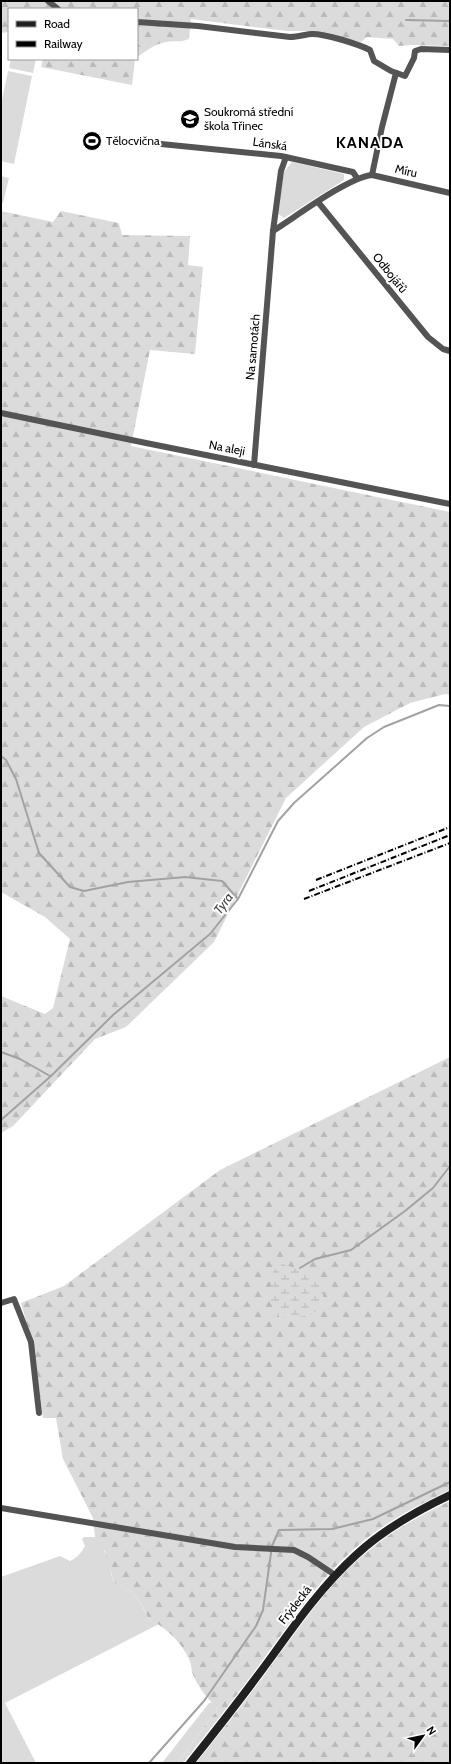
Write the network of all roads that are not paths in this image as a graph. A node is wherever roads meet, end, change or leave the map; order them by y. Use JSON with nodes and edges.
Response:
{"nodes":[{"id":1,"x":48,"y":1,"type":"edge"},
{"id":2,"x":57,"y":8,"type":"edge"},
{"id":3,"x":138,"y":22,"type":"edge"},
{"id":4,"x":450,"y":50,"type":"edge"},
{"id":5,"x":396,"y":73,"type":"junction"},
{"id":6,"x":151,"y":143,"type":"dead end"},
{"id":7,"x":286,"y":157,"type":"junction"},
{"id":8,"x":372,"y":175,"type":"junction"},
{"id":9,"x":358,"y":178,"type":"junction"},
{"id":10,"x":450,"y":193,"type":"edge"},
{"id":11,"x":318,"y":202,"type":"junction"},
{"id":12,"x":273,"y":231,"type":"junction"},
{"id":13,"x":450,"y":351,"type":"edge"},
{"id":14,"x":1,"y":413,"type":"edge"},
{"id":15,"x":254,"y":465,"type":"junction"},
{"id":16,"x":450,"y":504,"type":"edge"},
{"id":17,"x":1,"y":1303,"type":"edge"},
{"id":18,"x":39,"y":1413,"type":"dead end"},
{"id":19,"x":450,"y":1495,"type":"edge"},
{"id":20,"x":1,"y":1508,"type":"edge"},
{"id":21,"x":335,"y":1574,"type":"junction"},
{"id":22,"x":190,"y":1763,"type":"edge"}],
"edges":[{"from":1,"to":2,"type":"street"},
{"from":3,"to":5,"type":"street"},
{"from":4,"to":5,"type":"street"},
{"from":5,"to":8,"type":"street"},
{"from":6,"to":7,"type":"street","name":"Lánská"},
{"from":7,"to":9,"type":"street","name":"Lánská"},
{"from":7,"to":12,"type":"street","name":"Na samotách"},
{"from":8,"to":9,"type":"street","name":"Míru"},
{"from":8,"to":10,"type":"street","name":"Míru"},
{"from":9,"to":11,"type":"street"},
{"from":11,"to":12,"type":"street"},
{"from":11,"to":13,"type":"street","name":"Odbojářů"},
{"from":12,"to":15,"type":"street","name":"Na samotách"},
{"from":14,"to":15,"type":"street","name":"Na aleji"},
{"from":15,"to":16,"type":"street","name":"Na aleji"},
{"from":17,"to":18,"type":"street"},
{"from":19,"to":21,"type":"main road","name":"Frýdecká"},
{"from":20,"to":21,"type":"street"},
{"from":21,"to":22,"type":"main road","name":"Frýdecká"}]}
